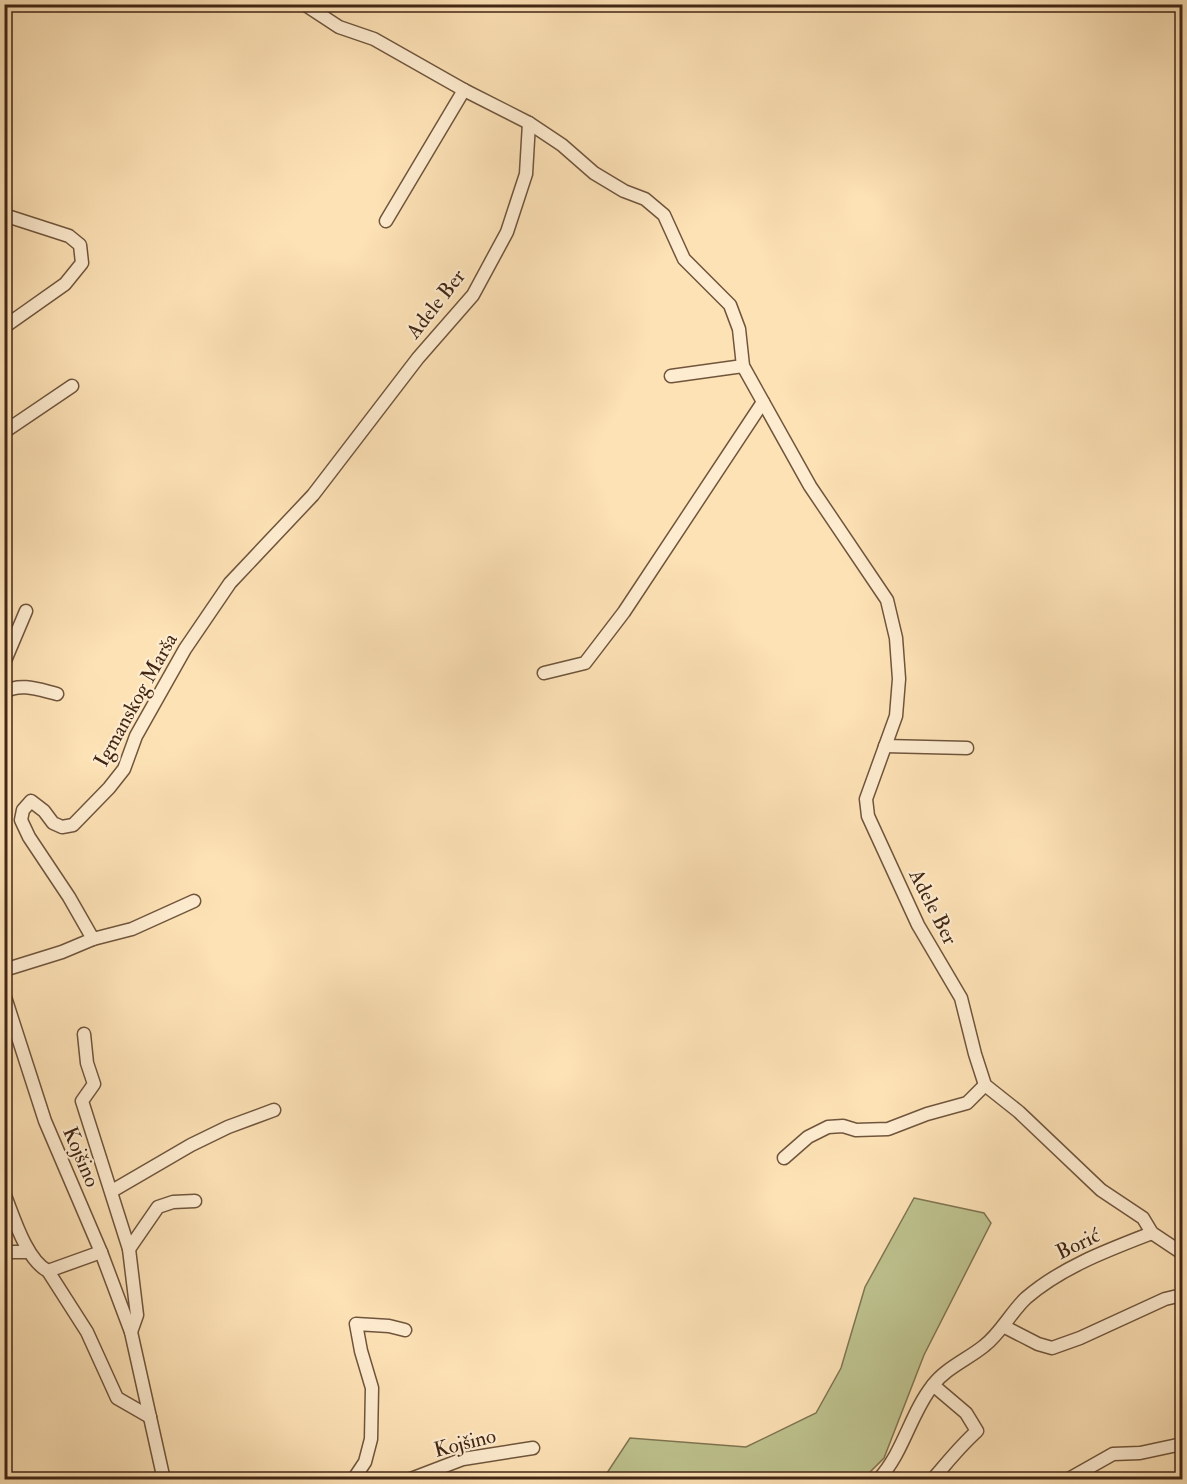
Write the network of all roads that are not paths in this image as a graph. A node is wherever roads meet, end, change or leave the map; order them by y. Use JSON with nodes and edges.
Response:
{"nodes":[{"id":1,"x":304,"y":4,"type":"edge"},
{"id":2,"x":464,"y":90,"type":"junction"},
{"id":3,"x":529,"y":123,"type":"junction"},
{"id":4,"x":4,"y":215,"type":"edge"},
{"id":5,"x":386,"y":221,"type":"dead end"},
{"id":6,"x":4,"y":327,"type":"edge"},
{"id":7,"x":743,"y":366,"type":"junction"},
{"id":8,"x":671,"y":376,"type":"dead end"},
{"id":9,"x":72,"y":386,"type":"dead end"},
{"id":10,"x":763,"y":402,"type":"junction"},
{"id":11,"x":4,"y":432,"type":"edge"},
{"id":12,"x":343,"y":455,"type":"joint"},
{"id":13,"x":26,"y":611,"type":"dead end"},
{"id":14,"x":4,"y":663,"type":"edge"},
{"id":15,"x":544,"y":673,"type":"dead end"},
{"id":16,"x":4,"y":692,"type":"edge"},
{"id":17,"x":57,"y":694,"type":"dead end"},
{"id":18,"x":885,"y":746,"type":"junction"},
{"id":19,"x":967,"y":748,"type":"dead end"},
{"id":20,"x":194,"y":901,"type":"dead end"},
{"id":21,"x":93,"y":939,"type":"junction"},
{"id":22,"x":4,"y":970,"type":"edge"},
{"id":23,"x":4,"y":994,"type":"edge"},
{"id":24,"x":84,"y":1034,"type":"dead end"},
{"id":25,"x":985,"y":1085,"type":"junction"},
{"id":26,"x":274,"y":1110,"type":"dead end"},
{"id":27,"x":784,"y":1158,"type":"dead end"},
{"id":28,"x":112,"y":1191,"type":"junction"},
{"id":29,"x":4,"y":1193,"type":"edge"},
{"id":30,"x":195,"y":1201,"type":"dead end"},
{"id":31,"x":1152,"y":1233,"type":"junction"},
{"id":32,"x":129,"y":1249,"type":"junction"},
{"id":33,"x":4,"y":1252,"type":"edge"},
{"id":34,"x":29,"y":1252,"type":"junction"},
{"id":35,"x":101,"y":1252,"type":"junction"},
{"id":36,"x":1182,"y":1253,"type":"edge"},
{"id":37,"x":48,"y":1271,"type":"junction"},
{"id":38,"x":1182,"y":1295,"type":"edge"},
{"id":39,"x":1003,"y":1326,"type":"junction"},
{"id":40,"x":405,"y":1330,"type":"dead end"},
{"id":41,"x":131,"y":1332,"type":"junction"},
{"id":42,"x":933,"y":1385,"type":"junction"},
{"id":43,"x":150,"y":1417,"type":"junction"},
{"id":44,"x":1182,"y":1444,"type":"edge"},
{"id":45,"x":533,"y":1448,"type":"dead end"},
{"id":46,"x":164,"y":1479,"type":"edge"},
{"id":47,"x":353,"y":1479,"type":"edge"},
{"id":48,"x":408,"y":1479,"type":"edge"},
{"id":49,"x":878,"y":1479,"type":"edge"},
{"id":50,"x":933,"y":1479,"type":"edge"},
{"id":51,"x":1067,"y":1479,"type":"edge"}],
"edges":[{"from":1,"to":2,"type":"street","name":"Adele Ber"},
{"from":2,"to":3,"type":"street","name":"Adele Ber"},
{"from":2,"to":5,"type":"street"},
{"from":3,"to":7,"type":"street","name":"Adele Ber"},
{"from":3,"to":12,"type":"street","name":"Adele Ber"},
{"from":4,"to":6,"type":"street"},
{"from":7,"to":8,"type":"street"},
{"from":7,"to":10,"type":"street","name":"Adele Ber"},
{"from":9,"to":11,"type":"street"},
{"from":10,"to":15,"type":"street"},
{"from":10,"to":18,"type":"street","name":"Adele Ber"},
{"from":12,"to":21,"type":"street","name":"Igmanskog Marša"},
{"from":13,"to":14,"type":"street"},
{"from":16,"to":17,"type":"street"},
{"from":18,"to":19,"type":"street"},
{"from":18,"to":25,"type":"street","name":"Adele Ber"},
{"from":20,"to":21,"type":"street"},
{"from":21,"to":22,"type":"street"},
{"from":23,"to":35,"type":"street","name":"Kojšino"},
{"from":24,"to":28,"type":"street","name":"Kojšino"},
{"from":25,"to":27,"type":"street"},
{"from":25,"to":31,"type":"street"},
{"from":26,"to":28,"type":"street","name":"Kojšino"},
{"from":28,"to":32,"type":"street","name":"Kojšino"},
{"from":29,"to":34,"type":"street"},
{"from":30,"to":32,"type":"street"},
{"from":31,"to":36,"type":"street"},
{"from":31,"to":39,"type":"street","name":"Borić"},
{"from":32,"to":41,"type":"street","name":"Kojšino"},
{"from":33,"to":34,"type":"street"},
{"from":34,"to":37,"type":"street"},
{"from":35,"to":37,"type":"street"},
{"from":35,"to":41,"type":"street","name":"Kojšino"},
{"from":37,"to":43,"type":"street"},
{"from":38,"to":39,"type":"street"},
{"from":39,"to":42,"type":"street","name":"Borić"},
{"from":40,"to":47,"type":"street"},
{"from":41,"to":43,"type":"street","name":"Kojšino"},
{"from":42,"to":49,"type":"street","name":"Borić"},
{"from":42,"to":50,"type":"street"},
{"from":43,"to":46,"type":"street","name":"Kojšino"},
{"from":44,"to":51,"type":"street"},
{"from":45,"to":48,"type":"street","name":"Kojšino"}]}
